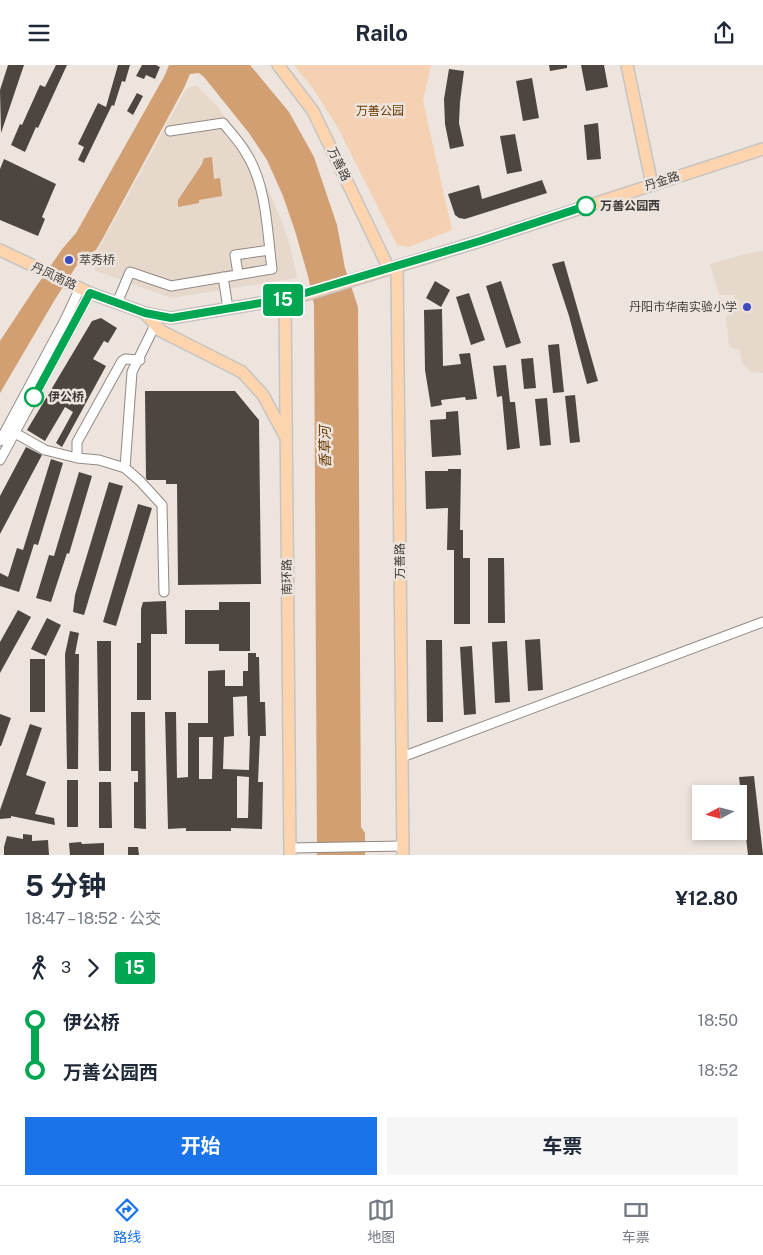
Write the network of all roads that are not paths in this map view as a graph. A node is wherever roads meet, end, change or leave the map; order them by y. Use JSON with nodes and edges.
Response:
{"nodes":[{"id":1,"x":278,"y":65,"type":"edge"},
{"id":2,"x":627,"y":65,"type":"edge"},
{"id":3,"x":170,"y":131,"type":"dead end"},
{"id":4,"x":763,"y":149,"type":"edge"},
{"id":5,"x":652,"y":185,"type":"junction"},
{"id":6,"x":0,"y":250,"type":"edge"},
{"id":7,"x":270,"y":250,"type":"junction"},
{"id":8,"x":393,"y":268,"type":"junction"},
{"id":9,"x":238,"y":274,"type":"junction"},
{"id":10,"x":223,"y":277,"type":"junction"},
{"id":11,"x":85,"y":290,"type":"junction"},
{"id":12,"x":285,"y":299,"type":"junction"},
{"id":13,"x":117,"y":303,"type":"junction"},
{"id":14,"x":228,"y":308,"type":"junction"},
{"id":15,"x":158,"y":320,"type":"junction"},
{"id":16,"x":140,"y":360,"type":"junction"},
{"id":17,"x":14,"y":433,"type":"junction"},
{"id":18,"x":286,"y":437,"type":"junction"},
{"id":19,"x":0,"y":441,"type":"edge"},
{"id":20,"x":77,"y":459,"type":"junction"},
{"id":21,"x":0,"y":460,"type":"edge"},
{"id":22,"x":125,"y":468,"type":"junction"},
{"id":23,"x":164,"y":592,"type":"dead end"},
{"id":24,"x":763,"y":622,"type":"edge"},
{"id":25,"x":402,"y":757,"type":"junction"},
{"id":26,"x":403,"y":850,"type":"edge"},
{"id":27,"x":290,"y":851,"type":"edge"}],
"edges":[{"from":1,"to":8,"type":"main road","name":"万善路"},
{"from":2,"to":5,"type":"main road"},
{"from":3,"to":7,"type":"street"},
{"from":4,"to":5,"type":"main road","name":"丹金路"},
{"from":5,"to":8,"type":"main road","name":"丹金路"},
{"from":6,"to":11,"type":"main road","name":"丹凤南路"},
{"from":7,"to":9,"type":"street"},
{"from":7,"to":9,"type":"street"},
{"from":8,"to":12,"type":"main road","name":"丹金路"},
{"from":8,"to":25,"type":"main road","name":"万善路"},
{"from":9,"to":10,"type":"street"},
{"from":10,"to":13,"type":"street"},
{"from":10,"to":14,"type":"street"},
{"from":11,"to":13,"type":"main road","name":"丹凤南路"},
{"from":11,"to":17,"type":"street"},
{"from":11,"to":19,"type":"street"},
{"from":12,"to":14,"type":"main road","name":"丹凤南路"},
{"from":12,"to":18,"type":"main road","name":"南环路"},
{"from":13,"to":15,"type":"main road","name":"丹凤南路"},
{"from":14,"to":15,"type":"main road","name":"丹凤南路"},
{"from":15,"to":16,"type":"street"},
{"from":15,"to":18,"type":"main road"},
{"from":16,"to":20,"type":"street"},
{"from":16,"to":22,"type":"street"},
{"from":17,"to":20,"type":"street"},
{"from":17,"to":21,"type":"street"},
{"from":18,"to":27,"type":"main road","name":"南环路"},
{"from":20,"to":22,"type":"street"},
{"from":22,"to":23,"type":"street"},
{"from":24,"to":25,"type":"street"},
{"from":25,"to":26,"type":"main road","name":"万善路"},
{"from":26,"to":27,"type":"street"}]}
